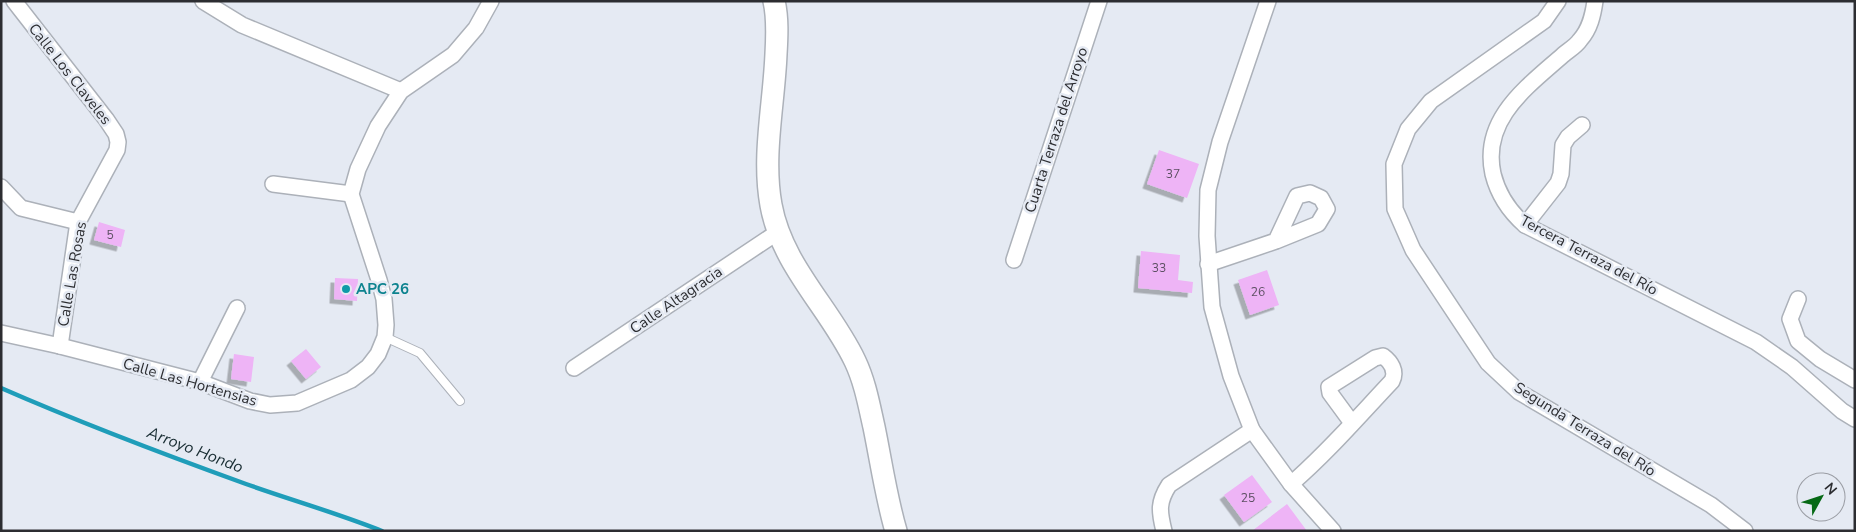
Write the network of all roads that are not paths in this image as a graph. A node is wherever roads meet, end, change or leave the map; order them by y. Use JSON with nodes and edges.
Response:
{"nodes":[{"id":1,"x":14,"y":1,"type":"edge"},
{"id":2,"x":202,"y":1,"type":"edge"},
{"id":3,"x":491,"y":1,"type":"edge"},
{"id":4,"x":774,"y":1,"type":"edge"},
{"id":5,"x":1099,"y":1,"type":"edge"},
{"id":6,"x":1268,"y":1,"type":"edge"},
{"id":7,"x":1558,"y":1,"type":"edge"},
{"id":8,"x":1595,"y":1,"type":"edge"},
{"id":9,"x":401,"y":92,"type":"junction"},
{"id":10,"x":1582,"y":124,"type":"dead end"},
{"id":11,"x":118,"y":150,"type":"joint"},
{"id":12,"x":272,"y":184,"type":"dead end"},
{"id":13,"x":1,"y":187,"type":"edge"},
{"id":14,"x":350,"y":194,"type":"junction"},
{"id":15,"x":78,"y":222,"type":"junction"},
{"id":16,"x":1525,"y":225,"type":"junction"},
{"id":17,"x":778,"y":232,"type":"junction"},
{"id":18,"x":1276,"y":241,"type":"dead end"},
{"id":19,"x":1014,"y":260,"type":"dead end"},
{"id":20,"x":1208,"y":264,"type":"junction"},
{"id":21,"x":1798,"y":299,"type":"dead end"},
{"id":22,"x":238,"y":308,"type":"dead end"},
{"id":23,"x":1,"y":333,"type":"edge"},
{"id":24,"x":385,"y":337,"type":"junction"},
{"id":25,"x":60,"y":346,"type":"junction"},
{"id":26,"x":574,"y":368,"type":"dead end"},
{"id":27,"x":1855,"y":380,"type":"edge"},
{"id":28,"x":200,"y":382,"type":"junction"},
{"id":29,"x":460,"y":401,"type":"dead end"},
{"id":30,"x":1855,"y":419,"type":"edge"},
{"id":31,"x":1352,"y":423,"type":"junction"},
{"id":32,"x":1252,"y":430,"type":"junction"},
{"id":33,"x":1291,"y":484,"type":"junction"},
{"id":34,"x":896,"y":531,"type":"edge"},
{"id":35,"x":1164,"y":531,"type":"edge"},
{"id":36,"x":1333,"y":531,"type":"edge"},
{"id":37,"x":1744,"y":531,"type":"edge"}],
"edges":[{"from":1,"to":11,"type":"street","name":"Calle Los Claveles"},
{"from":2,"to":9,"type":"street"},
{"from":3,"to":9,"type":"street"},
{"from":4,"to":17,"type":"main road"},
{"from":5,"to":19,"type":"street","name":"Cuarta Terraza del Arroyo"},
{"from":6,"to":20,"type":"street"},
{"from":7,"to":37,"type":"street","name":"Segunda Terraza del Río"},
{"from":8,"to":16,"type":"street","name":"Tercera Terraza del Río"},
{"from":9,"to":14,"type":"street"},
{"from":10,"to":16,"type":"street"},
{"from":11,"to":15,"type":"street","name":"Calle Las Rosas"},
{"from":12,"to":14,"type":"street"},
{"from":13,"to":15,"type":"street"},
{"from":14,"to":24,"type":"street"},
{"from":15,"to":25,"type":"street","name":"Calle Las Rosas"},
{"from":16,"to":30,"type":"street","name":"Tercera Terraza del Río"},
{"from":17,"to":26,"type":"street","name":"Calle Altagracia"},
{"from":17,"to":34,"type":"main road"},
{"from":18,"to":20,"type":"street"},
{"from":20,"to":32,"type":"street"},
{"from":21,"to":27,"type":"street"},
{"from":22,"to":28,"type":"street"},
{"from":23,"to":25,"type":"street","name":"Calle Las Hortensias"},
{"from":24,"to":28,"type":"street","name":"Calle Las Hortensias"},
{"from":24,"to":29,"type":"lane"},
{"from":25,"to":28,"type":"street","name":"Calle Las Hortensias"},
{"from":31,"to":31,"type":"street"},
{"from":31,"to":33,"type":"street"},
{"from":32,"to":33,"type":"street"},
{"from":32,"to":35,"type":"street"},
{"from":33,"to":36,"type":"street"}]}
